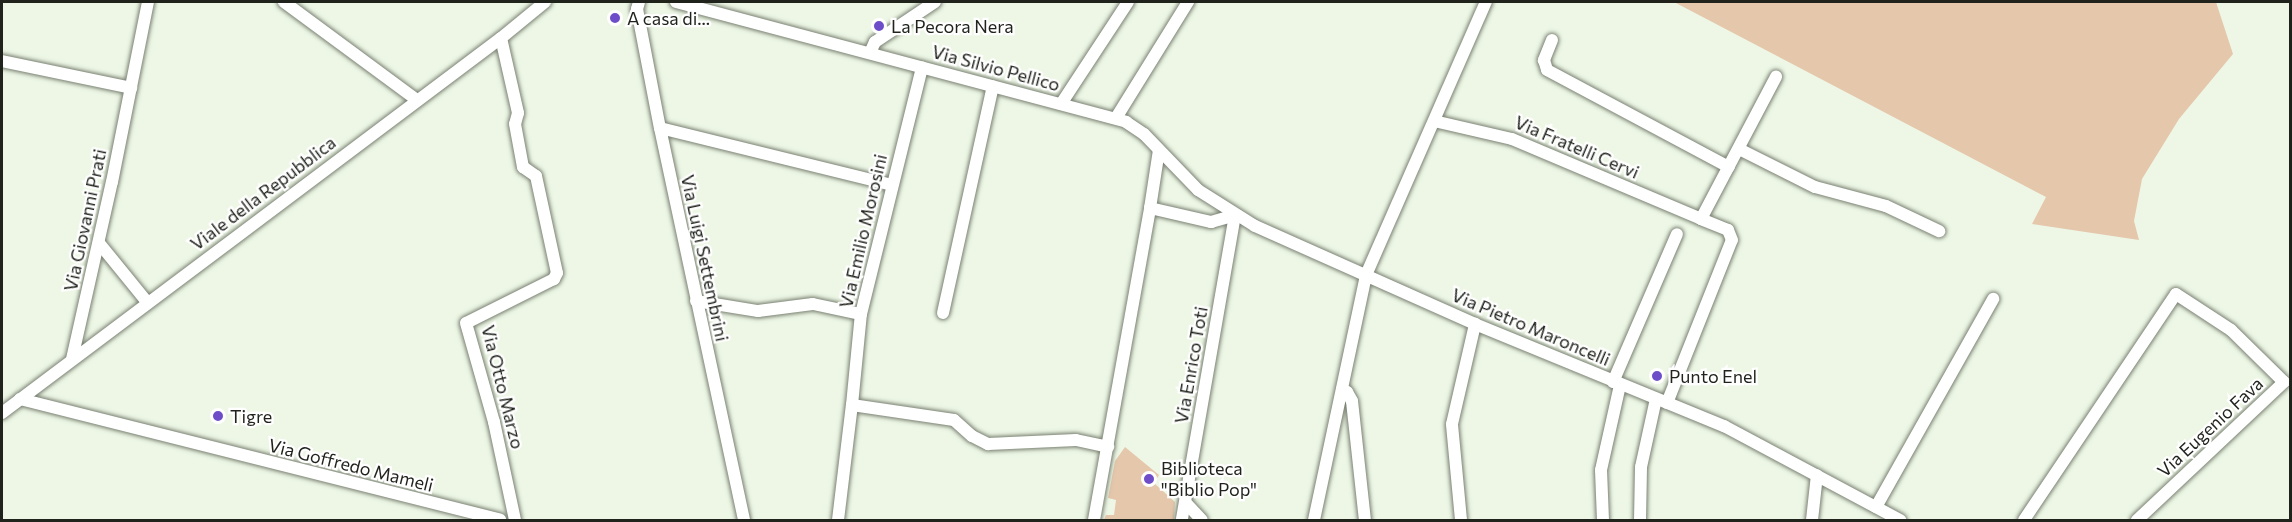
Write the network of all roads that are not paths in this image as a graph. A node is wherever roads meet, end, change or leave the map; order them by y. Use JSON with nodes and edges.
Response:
{"nodes":[{"id":1,"x":148,"y":2,"type":"edge"},
{"id":2,"x":284,"y":2,"type":"edge"},
{"id":3,"x":545,"y":2,"type":"edge"},
{"id":4,"x":639,"y":2,"type":"edge"},
{"id":5,"x":676,"y":2,"type":"edge"},
{"id":6,"x":935,"y":2,"type":"edge"},
{"id":7,"x":1128,"y":2,"type":"edge"},
{"id":8,"x":1188,"y":2,"type":"edge"},
{"id":9,"x":1486,"y":2,"type":"edge"},
{"id":10,"x":501,"y":38,"type":"junction"},
{"id":11,"x":1552,"y":40,"type":"dead end"},
{"id":12,"x":870,"y":53,"type":"junction"},
{"id":13,"x":2,"y":61,"type":"edge"},
{"id":14,"x":922,"y":67,"type":"junction"},
{"id":15,"x":1776,"y":77,"type":"dead end"},
{"id":16,"x":993,"y":86,"type":"junction"},
{"id":17,"x":131,"y":88,"type":"junction"},
{"id":18,"x":417,"y":100,"type":"junction"},
{"id":19,"x":1061,"y":104,"type":"junction"},
{"id":20,"x":1116,"y":118,"type":"junction"},
{"id":21,"x":1434,"y":122,"type":"junction"},
{"id":22,"x":660,"y":128,"type":"junction"},
{"id":23,"x":1738,"y":149,"type":"junction"},
{"id":24,"x":1159,"y":150,"type":"junction"},
{"id":25,"x":1729,"y":167,"type":"junction"},
{"id":26,"x":892,"y":185,"type":"junction"},
{"id":27,"x":1150,"y":207,"type":"junction"},
{"id":28,"x":1235,"y":215,"type":"junction"},
{"id":29,"x":1701,"y":219,"type":"junction"},
{"id":30,"x":1939,"y":231,"type":"dead end"},
{"id":31,"x":1677,"y":234,"type":"dead end"},
{"id":32,"x":99,"y":243,"type":"junction"},
{"id":33,"x":1366,"y":275,"type":"junction"},
{"id":34,"x":1993,"y":299,"type":"dead end"},
{"id":35,"x":696,"y":301,"type":"junction"},
{"id":36,"x":148,"y":303,"type":"junction"},
{"id":37,"x":943,"y":313,"type":"dead end"},
{"id":38,"x":861,"y":314,"type":"junction"},
{"id":39,"x":1475,"y":324,"type":"junction"},
{"id":40,"x":72,"y":359,"type":"junction"},
{"id":41,"x":1616,"y":384,"type":"junction"},
{"id":42,"x":1342,"y":389,"type":"junction"},
{"id":43,"x":20,"y":399,"type":"junction"},
{"id":44,"x":1662,"y":401,"type":"junction"},
{"id":45,"x":852,"y":405,"type":"junction"},
{"id":46,"x":2,"y":414,"type":"edge"},
{"id":47,"x":1108,"y":447,"type":"junction"},
{"id":48,"x":1817,"y":476,"type":"junction"},
{"id":49,"x":1186,"y":503,"type":"junction"},
{"id":50,"x":1876,"y":507,"type":"junction"},
{"id":51,"x":500,"y":520,"type":"edge"},
{"id":52,"x":515,"y":520,"type":"edge"},
{"id":53,"x":744,"y":520,"type":"edge"},
{"id":54,"x":837,"y":520,"type":"edge"},
{"id":55,"x":1094,"y":520,"type":"edge"},
{"id":56,"x":1182,"y":520,"type":"edge"},
{"id":57,"x":1202,"y":520,"type":"edge"},
{"id":58,"x":1314,"y":520,"type":"edge"},
{"id":59,"x":1365,"y":520,"type":"edge"},
{"id":60,"x":1461,"y":520,"type":"edge"},
{"id":61,"x":1603,"y":520,"type":"edge"},
{"id":62,"x":1640,"y":520,"type":"edge"},
{"id":63,"x":1812,"y":520,"type":"edge"},
{"id":64,"x":1900,"y":520,"type":"edge"},
{"id":65,"x":2024,"y":520,"type":"edge"},
{"id":66,"x":2137,"y":520,"type":"edge"}],
"edges":[{"from":1,"to":17,"type":"street","name":"Via Giovanni Prati"},
{"from":2,"to":18,"type":"street"},
{"from":3,"to":10,"type":"street","name":"Viale della Repubblica"},
{"from":4,"to":22,"type":"street","name":"Via Luigi Settembrini"},
{"from":5,"to":12,"type":"street","name":"Via Silvio Pellico"},
{"from":6,"to":12,"type":"street"},
{"from":7,"to":19,"type":"street"},
{"from":8,"to":20,"type":"street"},
{"from":9,"to":21,"type":"street"},
{"from":10,"to":18,"type":"street","name":"Viale della Repubblica"},
{"from":10,"to":52,"type":"street","name":"Via Otto Marzo"},
{"from":11,"to":25,"type":"street"},
{"from":12,"to":14,"type":"street","name":"Via Silvio Pellico"},
{"from":13,"to":17,"type":"street"},
{"from":14,"to":16,"type":"street","name":"Via Silvio Pellico"},
{"from":14,"to":26,"type":"street","name":"Via Emilio Morosini"},
{"from":15,"to":23,"type":"street"},
{"from":16,"to":19,"type":"street","name":"Via Silvio Pellico"},
{"from":16,"to":37,"type":"street"},
{"from":17,"to":32,"type":"street","name":"Via Giovanni Prati"},
{"from":18,"to":36,"type":"street","name":"Viale della Repubblica"},
{"from":19,"to":20,"type":"street","name":"Via Silvio Pellico"},
{"from":20,"to":24,"type":"street","name":"Via Silvio Pellico"},
{"from":21,"to":29,"type":"street","name":"Via Fratelli Cervi"},
{"from":21,"to":33,"type":"street"},
{"from":22,"to":26,"type":"street"},
{"from":22,"to":35,"type":"street","name":"Via Luigi Settembrini"},
{"from":23,"to":25,"type":"street"},
{"from":23,"to":30,"type":"street"},
{"from":24,"to":27,"type":"street"},
{"from":24,"to":28,"type":"street","name":"Via Pietro Maroncelli"},
{"from":25,"to":29,"type":"street"},
{"from":26,"to":38,"type":"street","name":"Via Emilio Morosini"},
{"from":27,"to":28,"type":"street"},
{"from":27,"to":47,"type":"street"},
{"from":28,"to":33,"type":"street","name":"Via Pietro Maroncelli"},
{"from":28,"to":49,"type":"street","name":"Via Enrico Toti"},
{"from":29,"to":44,"type":"street","name":"Via Fratelli Cervi"},
{"from":31,"to":41,"type":"street"},
{"from":32,"to":36,"type":"street"},
{"from":32,"to":40,"type":"street","name":"Via Giovanni Prati"},
{"from":33,"to":39,"type":"street","name":"Via Pietro Maroncelli"},
{"from":33,"to":42,"type":"street"},
{"from":34,"to":50,"type":"street"},
{"from":35,"to":38,"type":"street"},
{"from":35,"to":53,"type":"street","name":"Via Luigi Settembrini"},
{"from":36,"to":40,"type":"street","name":"Viale della Repubblica"},
{"from":38,"to":45,"type":"street","name":"Via Emilio Morosini"},
{"from":39,"to":41,"type":"street","name":"Via Pietro Maroncelli"},
{"from":39,"to":60,"type":"street"},
{"from":40,"to":43,"type":"street","name":"Viale della Repubblica"},
{"from":41,"to":44,"type":"street","name":"Via Pietro Maroncelli"},
{"from":41,"to":61,"type":"street"},
{"from":42,"to":58,"type":"street"},
{"from":42,"to":59,"type":"street"},
{"from":43,"to":46,"type":"street","name":"Viale della Repubblica"},
{"from":43,"to":51,"type":"street","name":"Via Goffredo Mameli"},
{"from":44,"to":48,"type":"street","name":"Via Pietro Maroncelli"},
{"from":44,"to":62,"type":"street","name":"Via Fratelli Cervi"},
{"from":45,"to":47,"type":"street"},
{"from":45,"to":54,"type":"street","name":"Via Emilio Morosini"},
{"from":47,"to":55,"type":"street"},
{"from":48,"to":50,"type":"street","name":"Via Pietro Maroncelli"},
{"from":48,"to":63,"type":"street"},
{"from":49,"to":56,"type":"street","name":"Via Enrico Toti"},
{"from":49,"to":57,"type":"street"},
{"from":50,"to":64,"type":"street","name":"Via Pietro Maroncelli"},
{"from":65,"to":66,"type":"street","name":"Via Eugenio Fava"}]}
